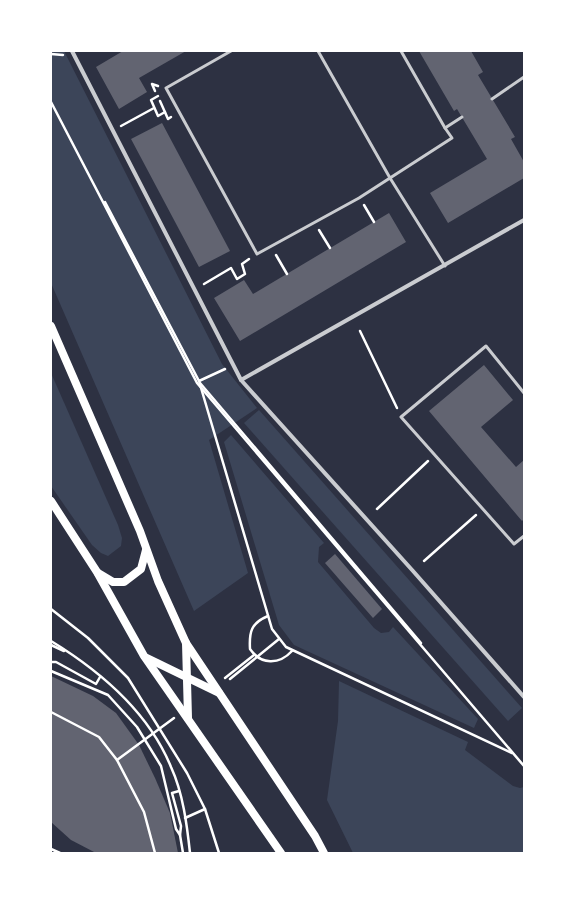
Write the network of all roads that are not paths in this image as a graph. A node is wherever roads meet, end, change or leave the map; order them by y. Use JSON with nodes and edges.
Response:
{"nodes":[{"id":1,"x":72,"y":51,"type":"edge"},
{"id":2,"x":231,"y":51,"type":"edge"},
{"id":3,"x":318,"y":51,"type":"edge"},
{"id":4,"x":401,"y":51,"type":"edge"},
{"id":5,"x":524,"y":77,"type":"edge"},
{"id":6,"x":492,"y":99,"type":"dead end"},
{"id":7,"x":462,"y":117,"type":"dead end"},
{"id":8,"x":445,"y":128,"type":"junction"},
{"id":9,"x":390,"y":178,"type":"junction"},
{"id":10,"x":524,"y":220,"type":"edge"},
{"id":11,"x":445,"y":266,"type":"junction"},
{"id":12,"x":51,"y":326,"type":"edge"},
{"id":13,"x":240,"y":380,"type":"junction"},
{"id":14,"x":524,"y":393,"type":"edge"},
{"id":15,"x":51,"y":501,"type":"edge"},
{"id":16,"x":524,"y":536,"type":"edge"},
{"id":17,"x":146,"y":550,"type":"junction"},
{"id":18,"x":97,"y":572,"type":"junction"},
{"id":19,"x":186,"y":643,"type":"junction"},
{"id":20,"x":144,"y":656,"type":"junction"},
{"id":21,"x":186,"y":678,"type":"junction"},
{"id":22,"x":220,"y":694,"type":"junction"},
{"id":23,"x":524,"y":697,"type":"edge"},
{"id":24,"x":188,"y":719,"type":"junction"},
{"id":25,"x":315,"y":836,"type":"junction"},
{"id":26,"x":281,"y":853,"type":"edge"},
{"id":27,"x":320,"y":853,"type":"edge"},
{"id":28,"x":324,"y":853,"type":"edge"}],
"edges":[{"from":1,"to":13,"type":"street"},
{"from":2,"to":9,"type":"lane"},
{"from":3,"to":9,"type":"lane"},
{"from":4,"to":8,"type":"lane"},
{"from":5,"to":6,"type":"lane"},
{"from":7,"to":8,"type":"lane"},
{"from":8,"to":9,"type":"lane"},
{"from":9,"to":11,"type":"lane"},
{"from":10,"to":11,"type":"street"},
{"from":11,"to":13,"type":"street"},
{"from":12,"to":17,"type":"main road"},
{"from":13,"to":23,"type":"street"},
{"from":14,"to":16,"type":"lane"},
{"from":15,"to":18,"type":"main road"},
{"from":17,"to":18,"type":"main road"},
{"from":17,"to":19,"type":"main road"},
{"from":18,"to":20,"type":"main road"},
{"from":19,"to":21,"type":"main road"},
{"from":19,"to":22,"type":"main road"},
{"from":20,"to":21,"type":"main road"},
{"from":20,"to":24,"type":"main road"},
{"from":21,"to":22,"type":"main road"},
{"from":21,"to":24,"type":"main road"},
{"from":22,"to":25,"type":"main road"},
{"from":24,"to":26,"type":"main road"},
{"from":25,"to":27,"type":"main road"},
{"from":25,"to":28,"type":"main road"}]}
